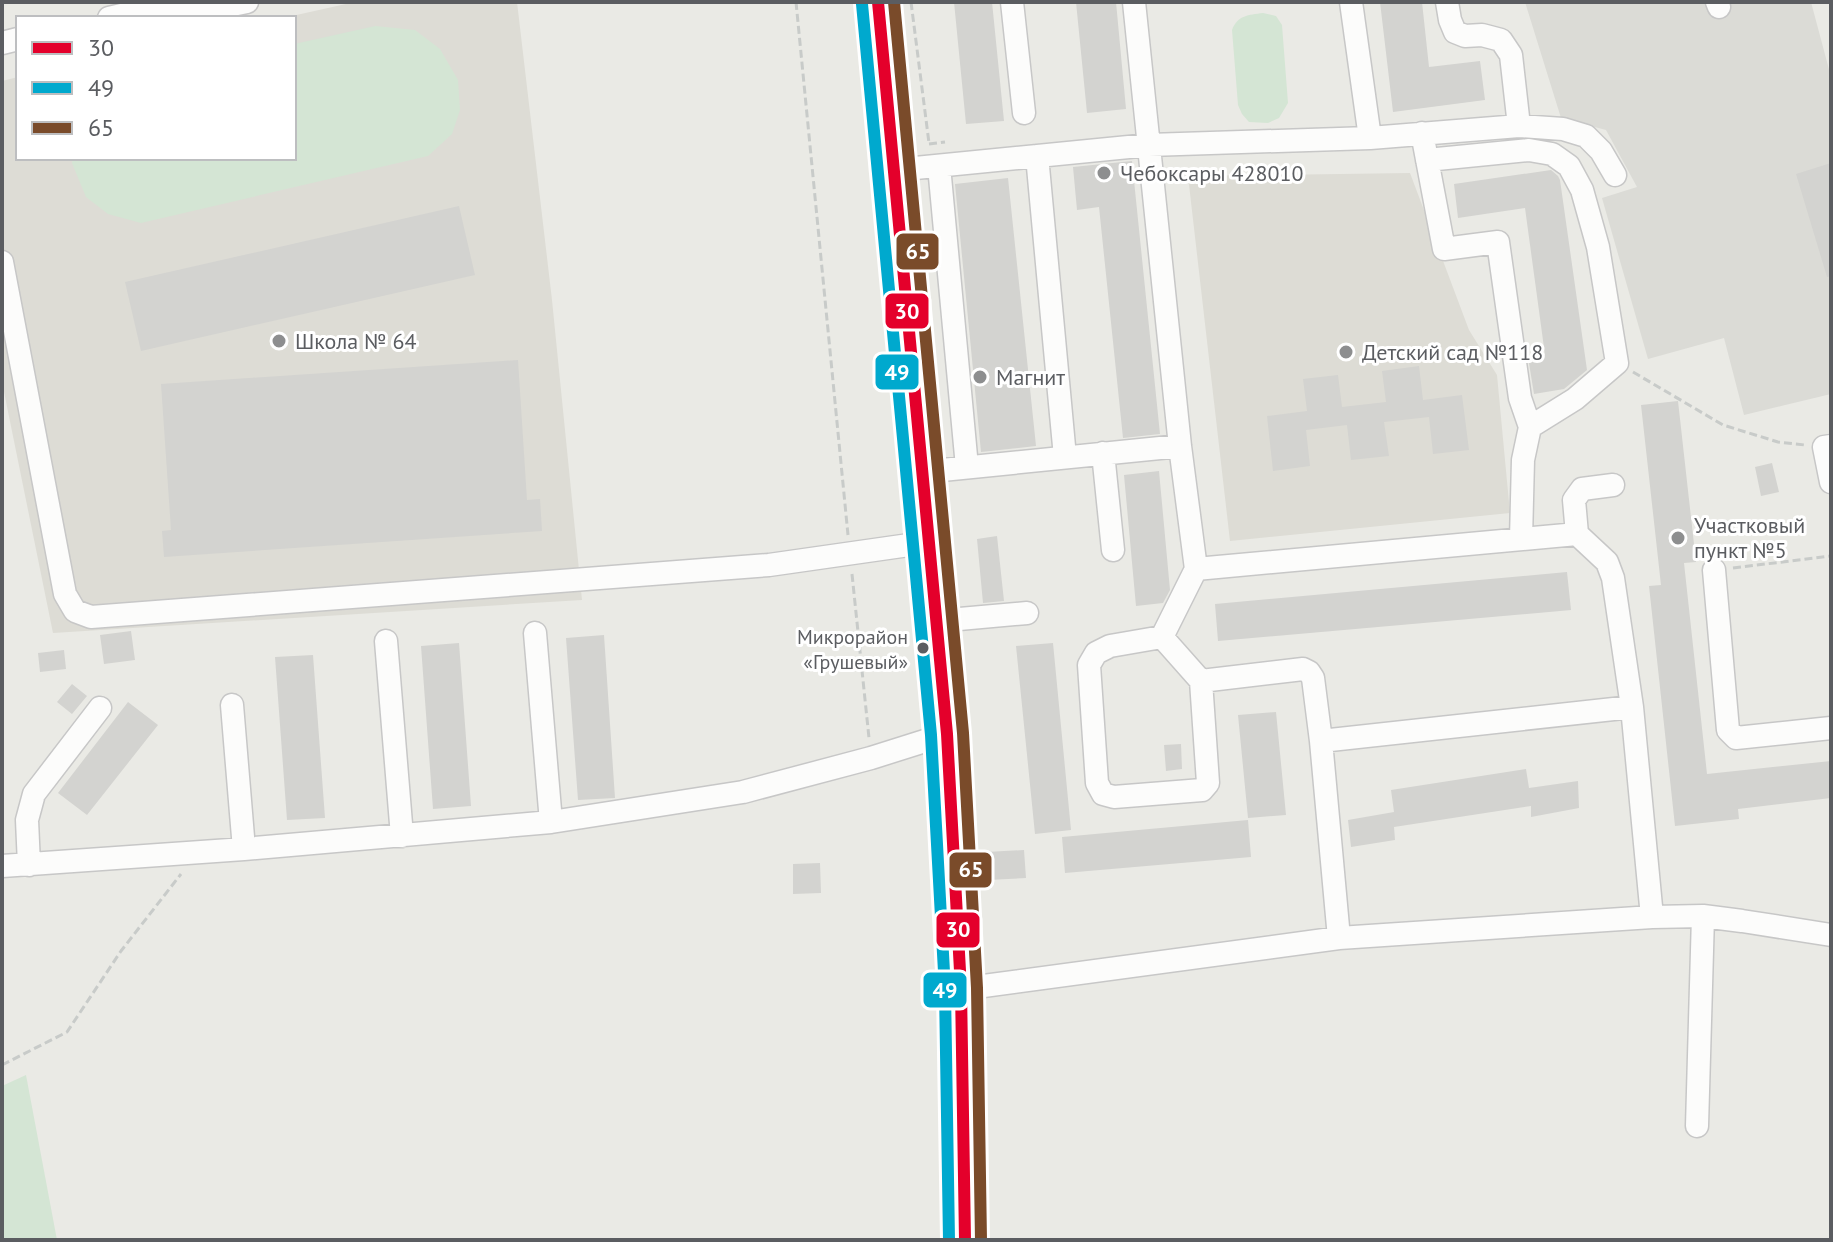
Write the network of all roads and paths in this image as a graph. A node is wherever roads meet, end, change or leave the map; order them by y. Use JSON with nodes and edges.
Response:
{"nodes":[{"id":1,"x":247,"y":2,"type":"edge"},
{"id":2,"x":796,"y":2,"type":"edge"},
{"id":3,"x":878,"y":2,"type":"edge"},
{"id":4,"x":911,"y":2,"type":"edge"},
{"id":5,"x":1012,"y":2,"type":"edge"},
{"id":6,"x":1134,"y":2,"type":"edge"},
{"id":7,"x":1351,"y":2,"type":"edge"},
{"id":8,"x":1447,"y":2,"type":"edge"},
{"id":9,"x":122,"y":11,"type":"edge"},
{"id":10,"x":1024,"y":113,"type":"dead end"},
{"id":11,"x":1519,"y":126,"type":"junction"},
{"id":12,"x":1422,"y":133,"type":"junction"},
{"id":13,"x":1370,"y":138,"type":"junction"},
{"id":14,"x":1149,"y":145,"type":"junction"},
{"id":15,"x":1037,"y":156,"type":"junction"},
{"id":16,"x":1427,"y":160,"type":"junction"},
{"id":17,"x":935,"y":166,"type":"junction"},
{"id":18,"x":895,"y":170,"type":"junction"},
{"id":19,"x":1615,"y":175,"type":"dead end"},
{"id":20,"x":2,"y":262,"type":"edge"},
{"id":21,"x":1617,"y":363,"type":"junction"},
{"id":22,"x":1530,"y":427,"type":"junction"},
{"id":23,"x":1180,"y":446,"type":"junction"},
{"id":24,"x":1828,"y":446,"type":"edge"},
{"id":25,"x":1103,"y":453,"type":"junction"},
{"id":26,"x":1065,"y":457,"type":"junction"},
{"id":27,"x":967,"y":467,"type":"junction"},
{"id":28,"x":922,"y":472,"type":"junction"},
{"id":29,"x":1831,"y":482,"type":"edge"},
{"id":30,"x":1613,"y":485,"type":"dead end"},
{"id":31,"x":1577,"y":534,"type":"junction"},
{"id":32,"x":1521,"y":539,"type":"junction"},
{"id":33,"x":930,"y":542,"type":"junction"},
{"id":34,"x":1113,"y":550,"type":"dead end"},
{"id":35,"x":850,"y":554,"type":"junction"},
{"id":36,"x":1831,"y":556,"type":"edge"},
{"id":37,"x":1196,"y":569,"type":"junction"},
{"id":38,"x":1714,"y":570,"type":"joint"},
{"id":39,"x":1027,"y":613,"type":"dead end"},
{"id":40,"x":937,"y":621,"type":"junction"},
{"id":41,"x":535,"y":633,"type":"dead end"},
{"id":42,"x":1162,"y":637,"type":"junction"},
{"id":43,"x":386,"y":641,"type":"dead end"},
{"id":44,"x":1201,"y":681,"type":"junction"},
{"id":45,"x":232,"y":705,"type":"dead end"},
{"id":46,"x":1632,"y":707,"type":"junction"},
{"id":47,"x":100,"y":708,"type":"dead end"},
{"id":48,"x":1831,"y":728,"type":"edge"},
{"id":49,"x":947,"y":734,"type":"junction"},
{"id":50,"x":1321,"y":741,"type":"junction"},
{"id":51,"x":871,"y":758,"type":"junction"},
{"id":52,"x":551,"y":822,"type":"junction"},
{"id":53,"x":402,"y":836,"type":"junction"},
{"id":54,"x":244,"y":849,"type":"junction"},
{"id":55,"x":198,"y":852,"type":"junction"},
{"id":56,"x":29,"y":865,"type":"junction"},
{"id":57,"x":2,"y":866,"type":"edge"},
{"id":58,"x":1703,"y":916,"type":"junction"},
{"id":59,"x":1652,"y":917,"type":"junction"},
{"id":60,"x":1831,"y":935,"type":"edge"},
{"id":61,"x":1339,"y":938,"type":"junction"},
{"id":62,"x":961,"y":989,"type":"junction"},
{"id":63,"x":2,"y":1065,"type":"edge"},
{"id":64,"x":1697,"y":1126,"type":"dead end"},
{"id":65,"x":965,"y":1240,"type":"edge"}],
"edges":[{"from":1,"to":9,"type":"street"},
{"from":2,"to":35,"type":"path"},
{"from":3,"to":18,"type":"main road"},
{"from":4,"to":17,"type":"path"},
{"from":5,"to":10,"type":"street"},
{"from":6,"to":14,"type":"street"},
{"from":7,"to":13,"type":"street"},
{"from":8,"to":11,"type":"street"},
{"from":11,"to":12,"type":"street"},
{"from":11,"to":19,"type":"street"},
{"from":12,"to":13,"type":"street"},
{"from":12,"to":16,"type":"street"},
{"from":13,"to":14,"type":"street"},
{"from":14,"to":15,"type":"street"},
{"from":14,"to":23,"type":"street"},
{"from":15,"to":17,"type":"street"},
{"from":15,"to":26,"type":"street"},
{"from":16,"to":21,"type":"street"},
{"from":16,"to":22,"type":"street"},
{"from":17,"to":18,"type":"street"},
{"from":17,"to":27,"type":"street"},
{"from":18,"to":28,"type":"main road"},
{"from":20,"to":35,"type":"street"},
{"from":21,"to":22,"type":"street"},
{"from":21,"to":24,"type":"path"},
{"from":22,"to":32,"type":"street"},
{"from":23,"to":25,"type":"street"},
{"from":23,"to":37,"type":"street"},
{"from":24,"to":29,"type":"street"},
{"from":25,"to":26,"type":"street"},
{"from":25,"to":34,"type":"street"},
{"from":26,"to":27,"type":"street"},
{"from":27,"to":28,"type":"street"},
{"from":28,"to":33,"type":"main road"},
{"from":30,"to":31,"type":"street"},
{"from":31,"to":32,"type":"street"},
{"from":31,"to":46,"type":"street"},
{"from":32,"to":37,"type":"street"},
{"from":33,"to":35,"type":"street"},
{"from":33,"to":40,"type":"main road"},
{"from":35,"to":51,"type":"path"},
{"from":36,"to":38,"type":"path"},
{"from":37,"to":42,"type":"street"},
{"from":38,"to":48,"type":"street"},
{"from":39,"to":40,"type":"street"},
{"from":40,"to":49,"type":"main road"},
{"from":41,"to":52,"type":"street"},
{"from":42,"to":44,"type":"street"},
{"from":42,"to":44,"type":"street"},
{"from":43,"to":53,"type":"street"},
{"from":44,"to":50,"type":"street"},
{"from":45,"to":54,"type":"street"},
{"from":46,"to":50,"type":"street"},
{"from":46,"to":59,"type":"street"},
{"from":47,"to":56,"type":"street"},
{"from":49,"to":51,"type":"street"},
{"from":49,"to":62,"type":"main road"},
{"from":50,"to":61,"type":"street"},
{"from":51,"to":52,"type":"street"},
{"from":52,"to":53,"type":"street"},
{"from":53,"to":54,"type":"street"},
{"from":54,"to":55,"type":"street"},
{"from":55,"to":56,"type":"street"},
{"from":55,"to":63,"type":"path"},
{"from":56,"to":57,"type":"street"},
{"from":58,"to":59,"type":"street"},
{"from":58,"to":60,"type":"street"},
{"from":58,"to":64,"type":"street"},
{"from":59,"to":61,"type":"street"},
{"from":61,"to":62,"type":"street"},
{"from":62,"to":65,"type":"main road"}]}
